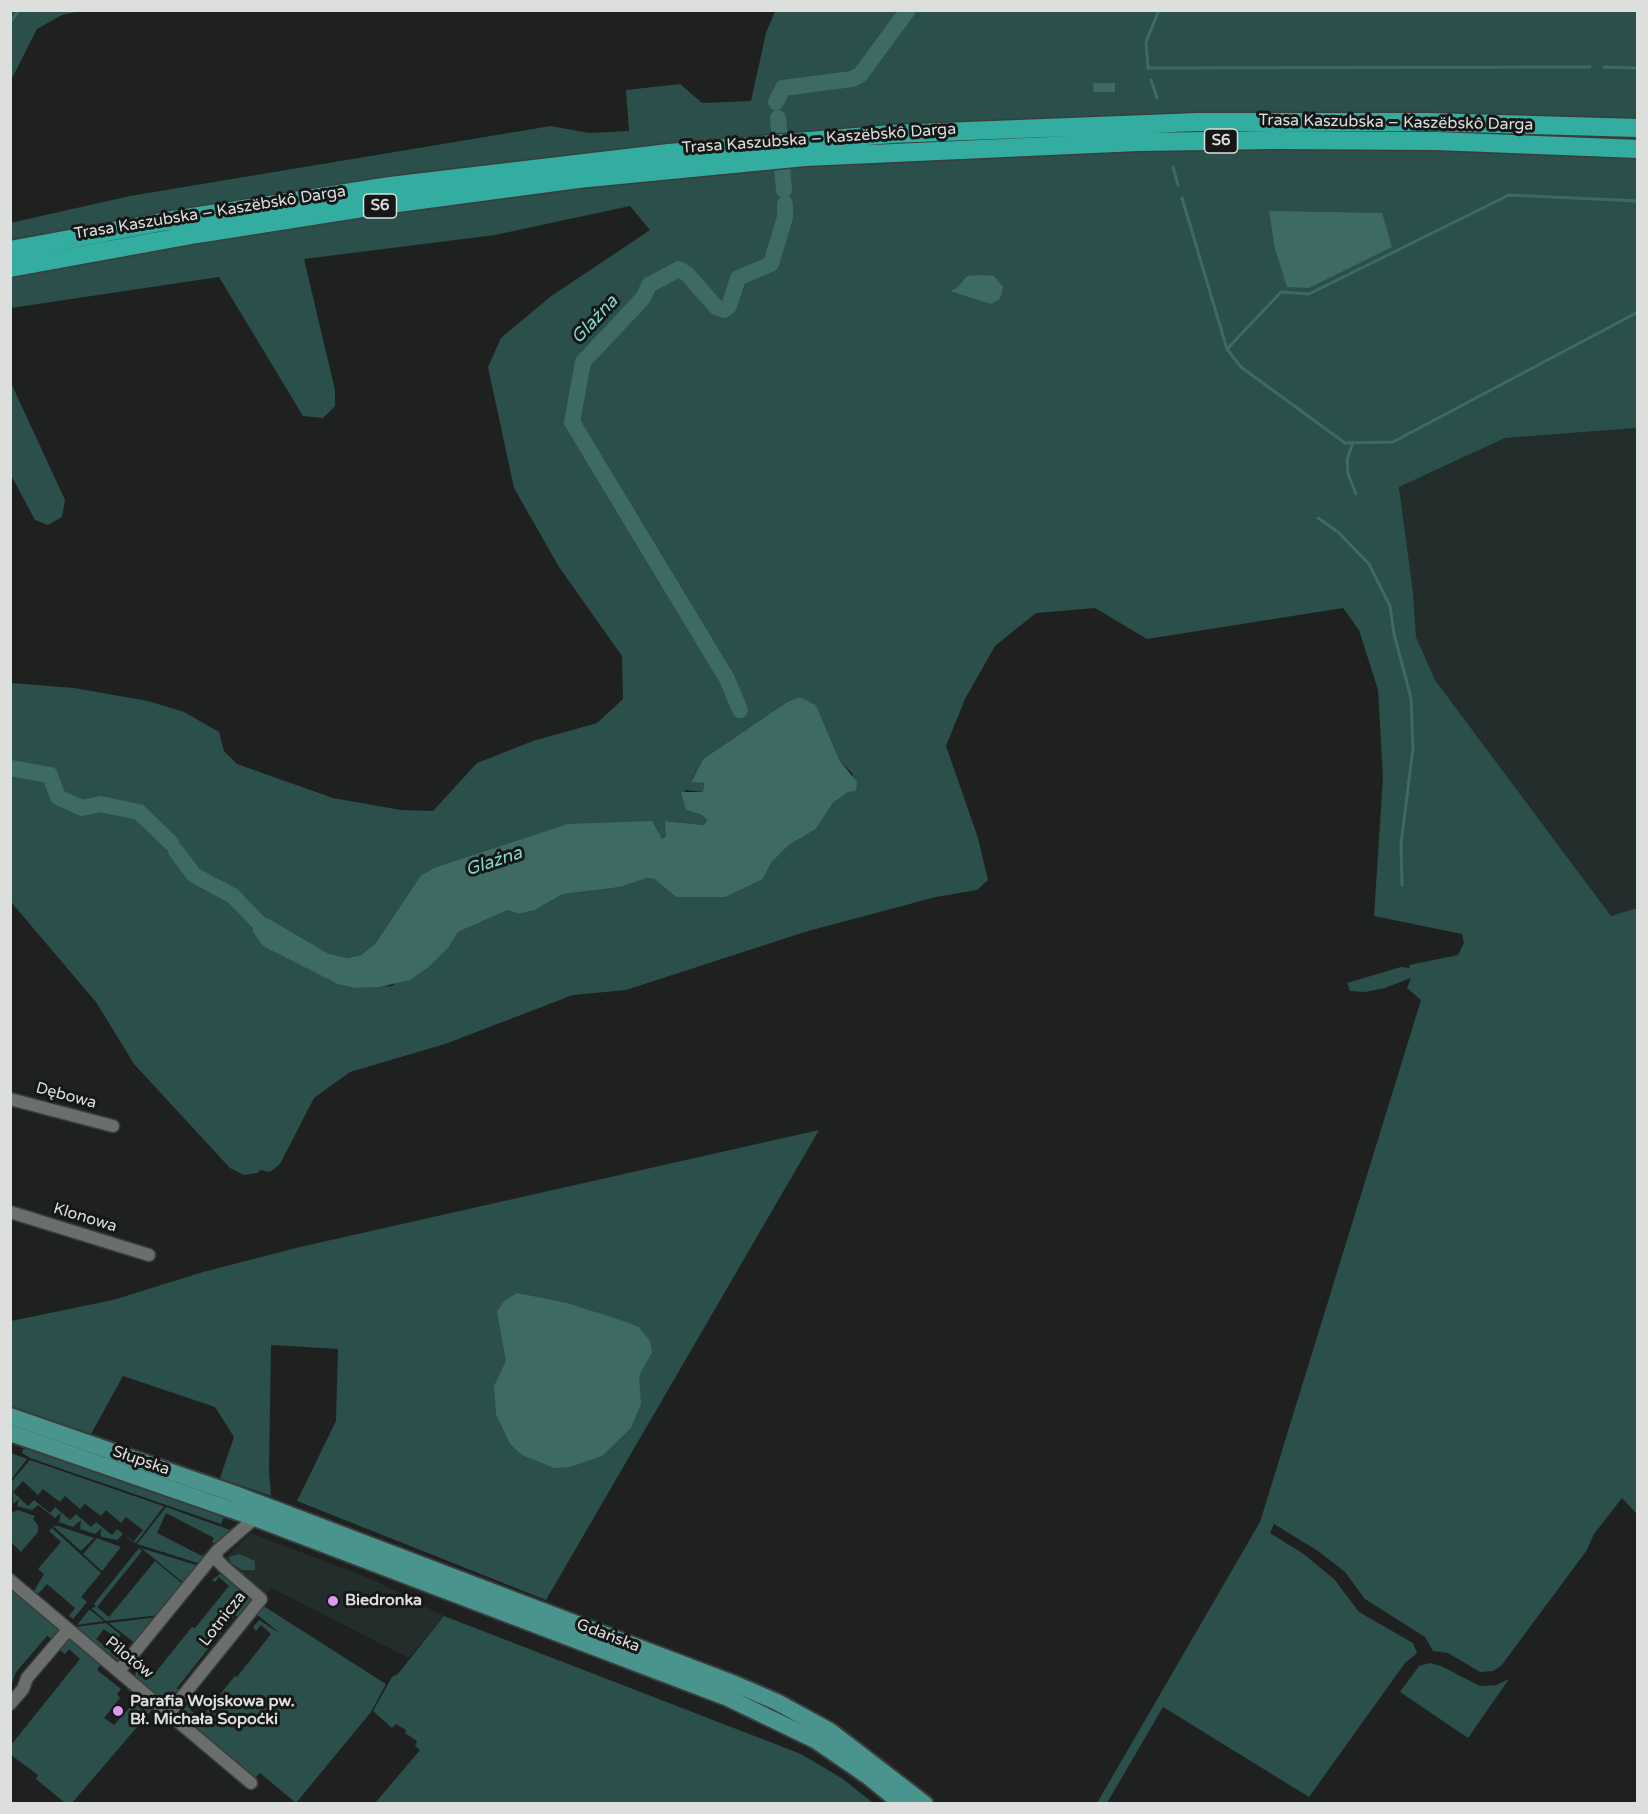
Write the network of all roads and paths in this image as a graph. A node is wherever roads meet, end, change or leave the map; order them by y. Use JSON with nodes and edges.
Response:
{"nodes":[{"id":1,"x":1638,"y":129,"type":"edge"},
{"id":2,"x":1638,"y":148,"type":"edge"},
{"id":3,"x":806,"y":150,"type":"junction"},
{"id":4,"x":751,"y":153,"type":"junction"},
{"id":5,"x":10,"y":250,"type":"edge"},
{"id":6,"x":10,"y":268,"type":"edge"},
{"id":7,"x":10,"y":1099,"type":"edge"},
{"id":8,"x":113,"y":1126,"type":"dead end"},
{"id":9,"x":10,"y":1212,"type":"edge"},
{"id":10,"x":149,"y":1255,"type":"dead end"},
{"id":11,"x":10,"y":1416,"type":"edge"},
{"id":12,"x":10,"y":1433,"type":"edge"},
{"id":13,"x":266,"y":1517,"type":"junction"},
{"id":14,"x":220,"y":1548,"type":"junction"},
{"id":15,"x":10,"y":1580,"type":"edge"},
{"id":16,"x":68,"y":1630,"type":"junction"},
{"id":17,"x":119,"y":1671,"type":"junction"},
{"id":18,"x":10,"y":1704,"type":"edge"},
{"id":19,"x":170,"y":1713,"type":"junction"},
{"id":20,"x":251,"y":1783,"type":"dead end"},
{"id":21,"x":902,"y":1803,"type":"edge"},
{"id":22,"x":925,"y":1803,"type":"edge"}],
"edges":[{"from":1,"to":3,"type":"highway","name":"Trasa Kaszubska – Kaszëbskô Darga","number":"S6"},
{"from":2,"to":3,"type":"highway","name":"Trasa Kaszubska – Kaszëbskô Darga","number":"S6"},
{"from":3,"to":4,"type":"highway","name":"Trasa Kaszubska – Kaszëbskô Darga","number":"S6"},
{"from":4,"to":5,"type":"highway","name":"Trasa Kaszubska – Kaszëbskô Darga","number":"S6"},
{"from":4,"to":6,"type":"highway","name":"Trasa Kaszubska – Kaszëbskô Darga","number":"S6"},
{"from":7,"to":8,"type":"street","name":"Dębowa"},
{"from":9,"to":10,"type":"street","name":"Klonowa"},
{"from":11,"to":13,"type":"main road","name":"Słupska"},
{"from":12,"to":13,"type":"main road","name":"Słupska"},
{"from":13,"to":14,"type":"street"},
{"from":13,"to":21,"type":"main road","name":"Gdańska"},
{"from":13,"to":22,"type":"main road","name":"Gdańska"},
{"from":14,"to":17,"type":"street"},
{"from":14,"to":19,"type":"street","name":"Lotnicza"},
{"from":15,"to":16,"type":"street","name":"Pilotów"},
{"from":16,"to":17,"type":"street","name":"Pilotów"},
{"from":16,"to":18,"type":"street"},
{"from":17,"to":19,"type":"street","name":"Pilotów"},
{"from":19,"to":20,"type":"street","name":"Pilotów"}]}
